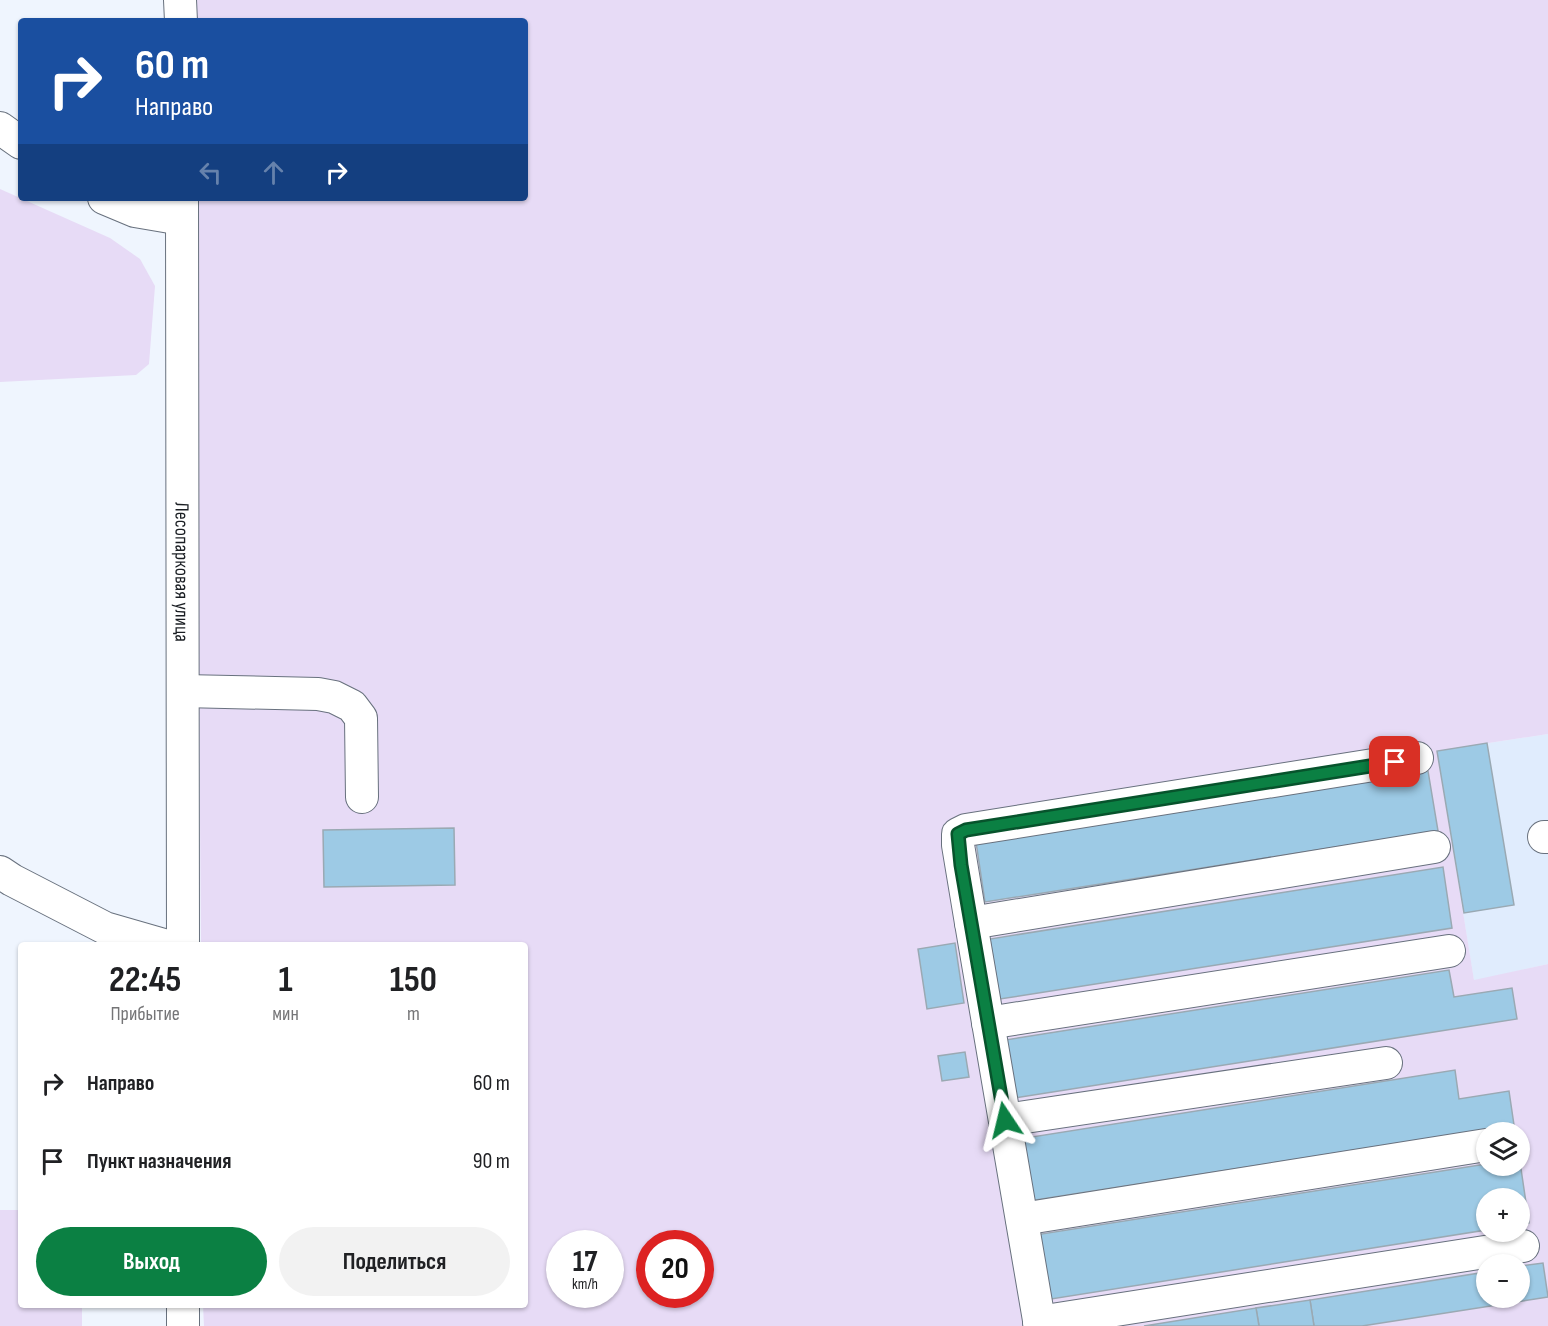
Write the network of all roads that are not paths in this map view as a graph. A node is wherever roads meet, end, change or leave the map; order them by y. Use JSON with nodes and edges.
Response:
{"nodes":[{"id":1,"x":180,"y":0,"type":"edge"},
{"id":2,"x":181,"y":18,"type":"edge"},
{"id":3,"x":0,"y":128,"type":"edge"},
{"id":4,"x":18,"y":141,"type":"edge"},
{"id":5,"x":111,"y":201,"type":"edge"},
{"id":6,"x":182,"y":209,"type":"edge"},
{"id":7,"x":183,"y":692,"type":"junction"},
{"id":8,"x":1418,"y":758,"type":"dead end"},
{"id":9,"x":362,"y":797,"type":"dead end"},
{"id":10,"x":1434,"y":848,"type":"dead end"},
{"id":11,"x":0,"y":872,"type":"edge"},
{"id":12,"x":971,"y":923,"type":"junction"},
{"id":13,"x":154,"y":942,"type":"edge"},
{"id":14,"x":183,"y":942,"type":"edge"},
{"id":15,"x":1449,"y":951,"type":"dead end"},
{"id":16,"x":988,"y":1023,"type":"junction"},
{"id":17,"x":1386,"y":1063,"type":"dead end"},
{"id":18,"x":1005,"y":1120,"type":"junction"},
{"id":19,"x":1476,"y":1147,"type":"edge"},
{"id":20,"x":1022,"y":1219,"type":"junction"},
{"id":21,"x":1523,"y":1246,"type":"dead end"},
{"id":22,"x":183,"y":1308,"type":"edge"},
{"id":23,"x":1040,"y":1324,"type":"edge"},
{"id":24,"x":183,"y":1326,"type":"edge"}],
"edges":[{"from":1,"to":2,"type":"street"},
{"from":3,"to":4,"type":"street"},
{"from":5,"to":6,"type":"street"},
{"from":6,"to":7,"type":"street","name":"Лесопарковая улица"},
{"from":7,"to":9,"type":"street"},
{"from":7,"to":14,"type":"street","name":"Лесопарковая улица"},
{"from":8,"to":12,"type":"street"},
{"from":10,"to":12,"type":"street"},
{"from":11,"to":13,"type":"street"},
{"from":12,"to":16,"type":"street"},
{"from":15,"to":16,"type":"street"},
{"from":16,"to":18,"type":"street"},
{"from":17,"to":18,"type":"street"},
{"from":18,"to":20,"type":"street"},
{"from":19,"to":20,"type":"street"},
{"from":20,"to":23,"type":"street"},
{"from":21,"to":23,"type":"street"},
{"from":22,"to":24,"type":"street"}]}
